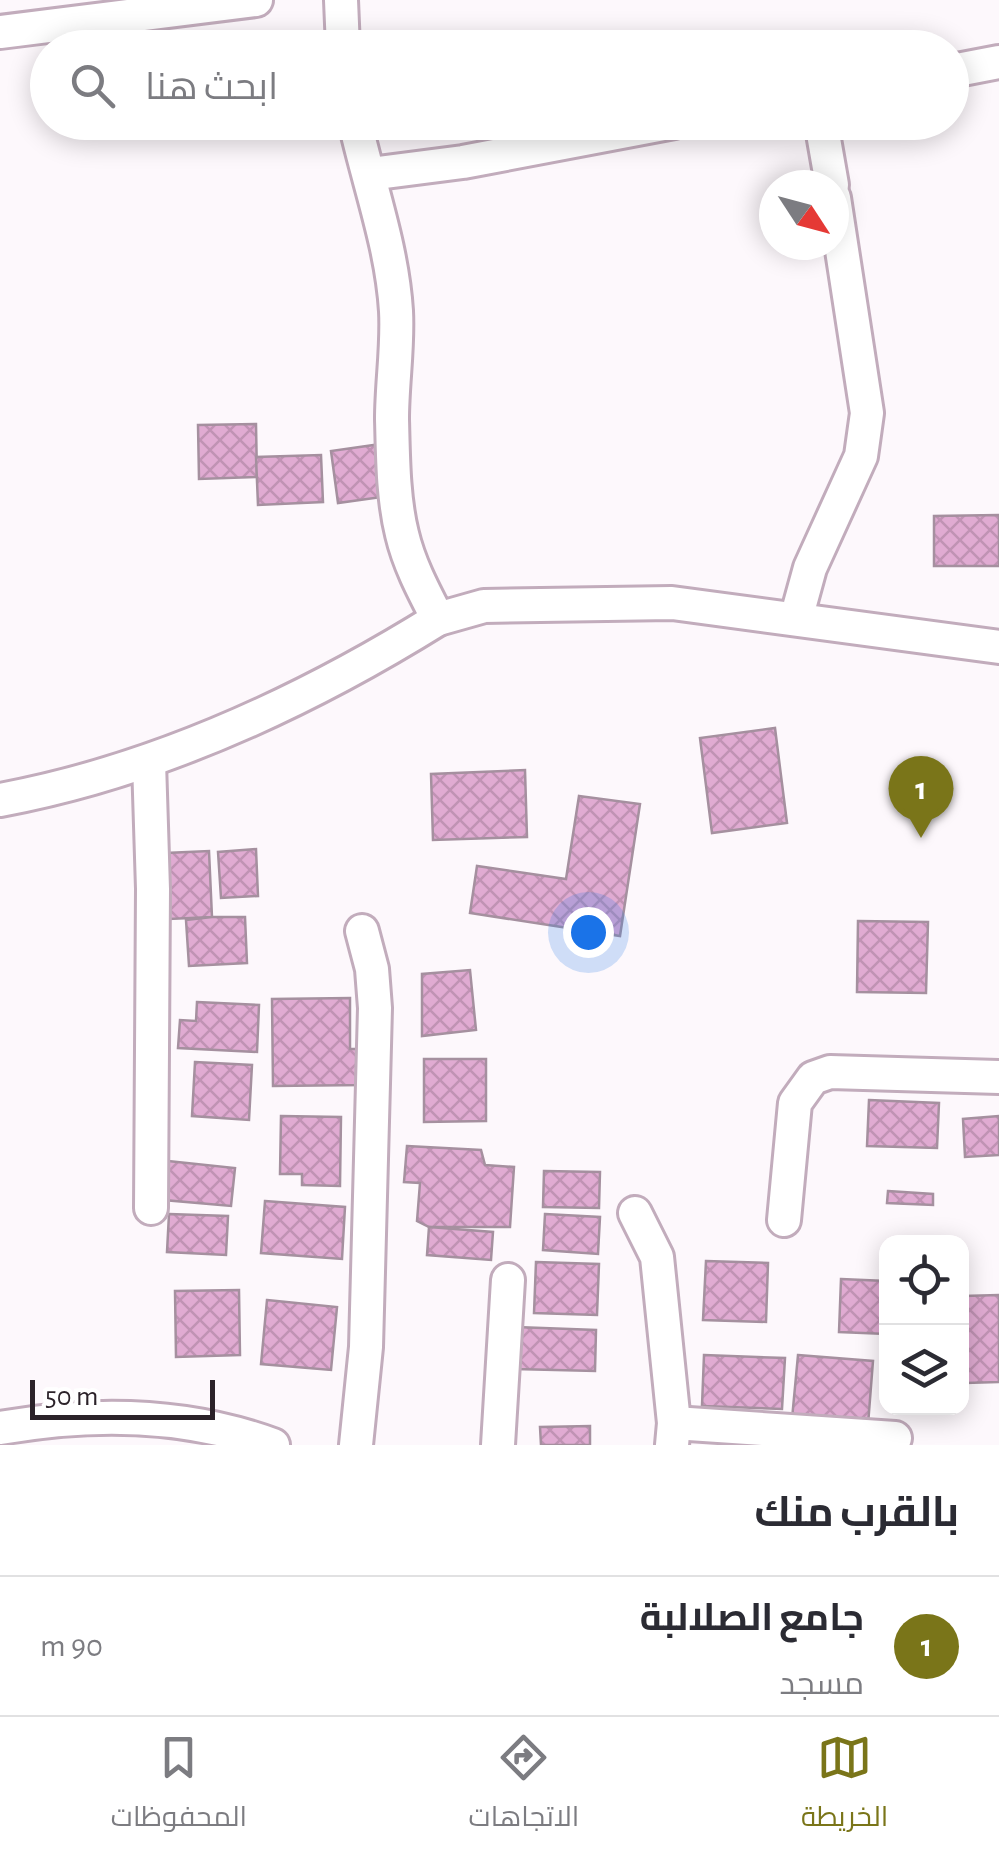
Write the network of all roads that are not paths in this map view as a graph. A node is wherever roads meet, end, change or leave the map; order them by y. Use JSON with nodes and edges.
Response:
{"nodes":[{"id":1,"x":256,"y":0,"type":"edge"},
{"id":2,"x":340,"y":0,"type":"edge"},
{"id":3,"x":342,"y":30,"type":"edge"},
{"id":4,"x":0,"y":32,"type":"edge"},
{"id":5,"x":999,"y":62,"type":"edge"},
{"id":6,"x":969,"y":68,"type":"edge"},
{"id":7,"x":360,"y":140,"type":"edge"},
{"id":8,"x":579,"y":140,"type":"edge"},
{"id":9,"x":824,"y":140,"type":"edge"},
{"id":10,"x":829,"y":170,"type":"edge"},
{"id":11,"x":370,"y":174,"type":"junction"},
{"id":12,"x":843,"y":260,"type":"edge"},
{"id":13,"x":438,"y":619,"type":"junction"},
{"id":14,"x":796,"y":620,"type":"junction"},
{"id":15,"x":999,"y":647,"type":"edge"},
{"id":16,"x":148,"y":762,"type":"junction"},
{"id":17,"x":0,"y":800,"type":"edge"},
{"id":18,"x":362,"y":931,"type":"dead end"},
{"id":19,"x":999,"y":1077,"type":"edge"},
{"id":20,"x":152,"y":1208,"type":"dead end"},
{"id":21,"x":635,"y":1213,"type":"dead end"},
{"id":22,"x":784,"y":1220,"type":"dead end"},
{"id":23,"x":508,"y":1280,"type":"dead end"},
{"id":24,"x":0,"y":1428,"type":"edge"},
{"id":25,"x":673,"y":1434,"type":"edge"},
{"id":26,"x":895,"y":1438,"type":"dead end"},
{"id":27,"x":272,"y":1445,"type":"edge"},
{"id":28,"x":356,"y":1445,"type":"edge"},
{"id":29,"x":498,"y":1445,"type":"edge"}],
"edges":[{"from":1,"to":4,"type":"street"},
{"from":2,"to":3,"type":"street"},
{"from":5,"to":6,"type":"street"},
{"from":7,"to":11,"type":"street"},
{"from":8,"to":11,"type":"street"},
{"from":9,"to":10,"type":"street"},
{"from":11,"to":13,"type":"street"},
{"from":12,"to":14,"type":"street"},
{"from":13,"to":14,"type":"street"},
{"from":13,"to":16,"type":"street"},
{"from":14,"to":15,"type":"street"},
{"from":16,"to":17,"type":"street"},
{"from":16,"to":20,"type":"street"},
{"from":18,"to":28,"type":"street"},
{"from":19,"to":22,"type":"street"},
{"from":21,"to":25,"type":"street"},
{"from":23,"to":29,"type":"street"},
{"from":24,"to":27,"type":"street"},
{"from":25,"to":26,"type":"street"}]}
